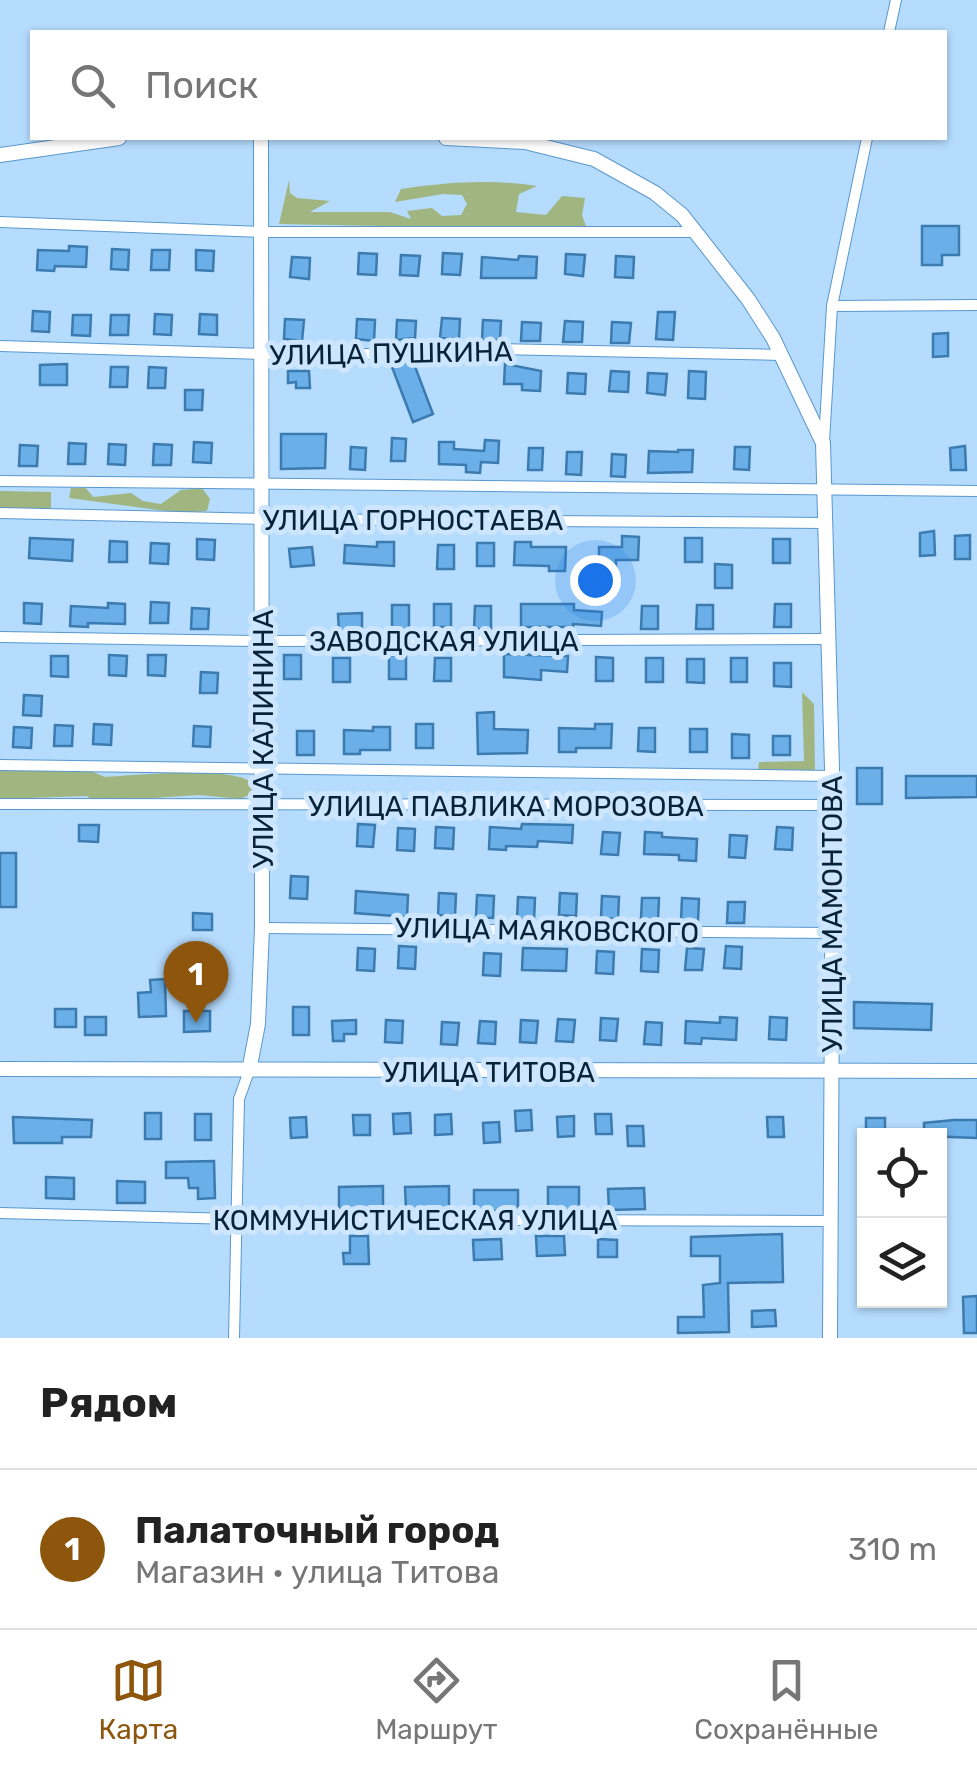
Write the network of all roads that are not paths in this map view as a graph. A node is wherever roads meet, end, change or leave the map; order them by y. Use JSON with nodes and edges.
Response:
{"nodes":[{"id":1,"x":896,"y":0,"type":"edge"},
{"id":2,"x":889,"y":30,"type":"edge"},
{"id":3,"x":106,"y":140,"type":"edge"},
{"id":4,"x":261,"y":140,"type":"edge"},
{"id":5,"x":486,"y":140,"type":"edge"},
{"id":6,"x":868,"y":140,"type":"edge"},
{"id":7,"x":0,"y":156,"type":"edge"},
{"id":8,"x":0,"y":222,"type":"edge"},
{"id":9,"x":262,"y":232,"type":"junction"},
{"id":10,"x":693,"y":232,"type":"junction"},
{"id":11,"x":977,"y":305,"type":"edge"},
{"id":12,"x":832,"y":306,"type":"junction"},
{"id":13,"x":0,"y":346,"type":"edge"},
{"id":14,"x":261,"y":354,"type":"junction"},
{"id":15,"x":782,"y":355,"type":"junction"},
{"id":16,"x":824,"y":443,"type":"junction"},
{"id":17,"x":0,"y":481,"type":"edge"},
{"id":18,"x":262,"y":483,"type":"junction"},
{"id":19,"x":824,"y":490,"type":"junction"},
{"id":20,"x":977,"y":491,"type":"edge"},
{"id":21,"x":0,"y":513,"type":"edge"},
{"id":22,"x":262,"y":519,"type":"junction"},
{"id":23,"x":826,"y":523,"type":"junction"},
{"id":24,"x":0,"y":638,"type":"edge"},
{"id":25,"x":828,"y":639,"type":"junction"},
{"id":26,"x":264,"y":641,"type":"junction"},
{"id":27,"x":0,"y":765,"type":"edge"},
{"id":28,"x":262,"y":770,"type":"junction"},
{"id":29,"x":832,"y":776,"type":"junction"},
{"id":30,"x":0,"y":804,"type":"edge"},
{"id":31,"x":833,"y":805,"type":"junction"},
{"id":32,"x":262,"y":806,"type":"junction"},
{"id":33,"x":262,"y":928,"type":"junction"},
{"id":34,"x":832,"y":933,"type":"junction"},
{"id":35,"x":0,"y":1070,"type":"edge"},
{"id":36,"x":249,"y":1071,"type":"junction"},
{"id":37,"x":977,"y":1071,"type":"edge"},
{"id":38,"x":832,"y":1073,"type":"junction"},
{"id":39,"x":0,"y":1214,"type":"edge"},
{"id":40,"x":235,"y":1219,"type":"junction"},
{"id":41,"x":830,"y":1221,"type":"junction"},
{"id":42,"x":234,"y":1338,"type":"edge"},
{"id":43,"x":830,"y":1338,"type":"edge"}],
"edges":[{"from":1,"to":2,"type":"street"},
{"from":3,"to":7,"type":"main road"},
{"from":4,"to":9,"type":"main road","name":"УЛИЦА КАЛИНИНА"},
{"from":5,"to":10,"type":"main road"},
{"from":6,"to":12,"type":"street"},
{"from":8,"to":9,"type":"street"},
{"from":9,"to":10,"type":"street"},
{"from":9,"to":14,"type":"main road","name":"УЛИЦА КАЛИНИНА"},
{"from":10,"to":15,"type":"main road"},
{"from":11,"to":12,"type":"street"},
{"from":12,"to":16,"type":"street"},
{"from":13,"to":14,"type":"street","name":"УЛИЦА ПУШКИНА"},
{"from":14,"to":15,"type":"street","name":"УЛИЦА ПУШКИНА"},
{"from":14,"to":18,"type":"main road","name":"УЛИЦА КАЛИНИНА"},
{"from":15,"to":16,"type":"main road"},
{"from":16,"to":19,"type":"main road"},
{"from":17,"to":18,"type":"street","name":"УЛИЦА ГОРНОСТАЕВА"},
{"from":18,"to":19,"type":"street","name":"УЛИЦА ГОРНОСТАЕВА"},
{"from":18,"to":22,"type":"main road","name":"УЛИЦА КАЛИНИНА"},
{"from":19,"to":20,"type":"street","name":"УЛИЦА ГОРНОСТАЕВА"},
{"from":19,"to":23,"type":"main road","name":"УЛИЦА МАМОНТОВА"},
{"from":21,"to":22,"type":"street","name":"УЛИЦА ГОРНОСТАЕВА"},
{"from":22,"to":23,"type":"street","name":"УЛИЦА ГОРНОСТАЕВА"},
{"from":22,"to":26,"type":"main road","name":"УЛИЦА КАЛИНИНА"},
{"from":23,"to":25,"type":"main road","name":"УЛИЦА МАМОНТОВА"},
{"from":24,"to":26,"type":"street","name":"ЗАВОДСКАЯ УЛИЦА"},
{"from":25,"to":26,"type":"street","name":"ЗАВОДСКАЯ УЛИЦА"},
{"from":25,"to":29,"type":"main road","name":"УЛИЦА МАМОНТОВА"},
{"from":26,"to":28,"type":"main road","name":"УЛИЦА КАЛИНИНА"},
{"from":27,"to":28,"type":"street","name":"УЛИЦА ПАВЛИКА МОРОЗОВА"},
{"from":28,"to":29,"type":"street","name":"УЛИЦА ПАВЛИКА МОРОЗОВА"},
{"from":28,"to":32,"type":"main road","name":"УЛИЦА КАЛИНИНА"},
{"from":29,"to":31,"type":"main road","name":"УЛИЦА МАМОНТОВА"},
{"from":30,"to":32,"type":"street","name":"УЛИЦА ПАВЛИКА МОРОЗОВА"},
{"from":31,"to":32,"type":"street","name":"УЛИЦА ПАВЛИКА МОРОЗОВА"},
{"from":31,"to":34,"type":"main road","name":"УЛИЦА МАМОНТОВА"},
{"from":32,"to":33,"type":"main road","name":"УЛИЦА КАЛИНИНА"},
{"from":33,"to":34,"type":"street","name":"УЛИЦА МАЯКОВСКОГО"},
{"from":33,"to":36,"type":"main road","name":"УЛИЦА КАЛИНИНА"},
{"from":34,"to":38,"type":"main road","name":"УЛИЦА МАМОНТОВА"},
{"from":35,"to":36,"type":"main road","name":"УЛИЦА ТИТОВА"},
{"from":36,"to":38,"type":"main road","name":"УЛИЦА ТИТОВА"},
{"from":36,"to":40,"type":"street","name":"УЛИЦА КАЛИНИНА"},
{"from":37,"to":38,"type":"main road","name":"УЛИЦА ТИТОВА"},
{"from":38,"to":41,"type":"main road","name":"УЛИЦА МАМОНТОВА"},
{"from":39,"to":40,"type":"street","name":"КОММУНИСТИЧЕСКАЯ УЛИЦА"},
{"from":40,"to":41,"type":"street","name":"КОММУНИСТИЧЕСКАЯ УЛИЦА"},
{"from":40,"to":42,"type":"street","name":"УЛИЦА КАЛИНИНА"},
{"from":41,"to":43,"type":"main road","name":"УЛИЦА МАМОНТОВА"}]}
